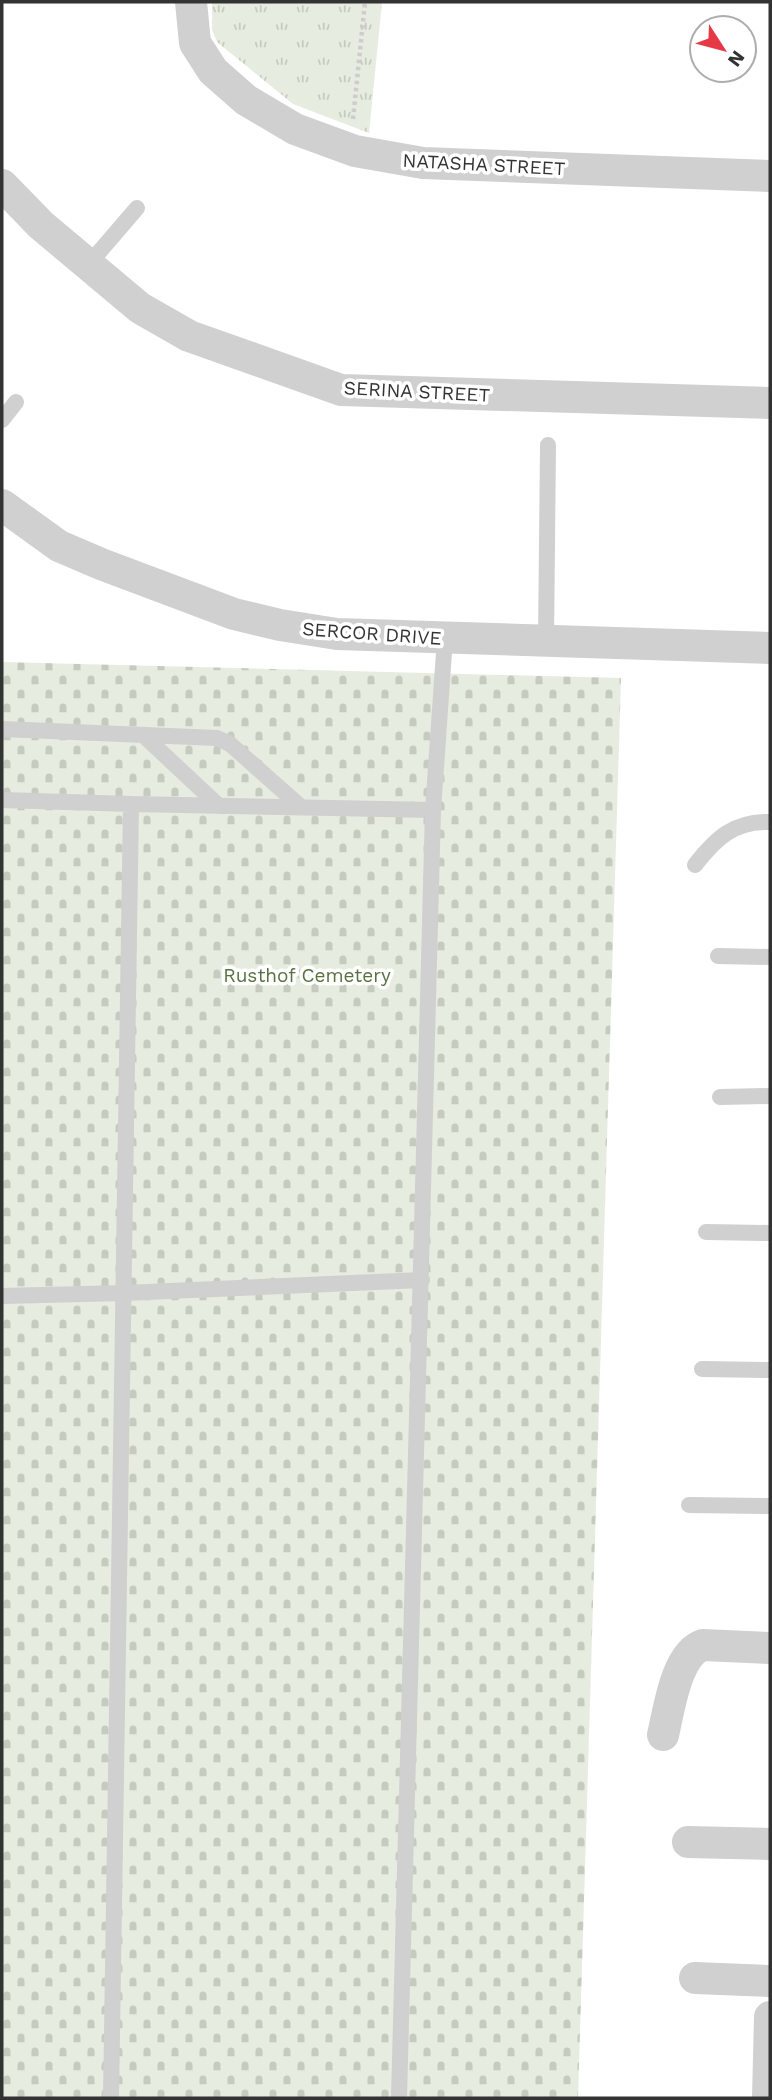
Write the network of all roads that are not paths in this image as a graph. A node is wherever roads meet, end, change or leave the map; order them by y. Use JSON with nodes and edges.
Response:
{"nodes":[{"id":1,"x":191,"y":2,"type":"edge"},
{"id":2,"x":770,"y":176,"type":"edge"},
{"id":3,"x":2,"y":185,"type":"edge"},
{"id":4,"x":137,"y":208,"type":"dead end"},
{"id":5,"x":88,"y":265,"type":"junction"},
{"id":6,"x":16,"y":402,"type":"dead end"},
{"id":7,"x":770,"y":403,"type":"edge"},
{"id":8,"x":2,"y":419,"type":"edge"},
{"id":9,"x":548,"y":445,"type":"dead end"},
{"id":10,"x":2,"y":505,"type":"edge"},
{"id":11,"x":445,"y":638,"type":"junction"},
{"id":12,"x":546,"y":641,"type":"junction"},
{"id":13,"x":770,"y":648,"type":"edge"},
{"id":14,"x":2,"y":729,"type":"edge"},
{"id":15,"x":143,"y":735,"type":"junction"},
{"id":16,"x":2,"y":800,"type":"edge"},
{"id":17,"x":131,"y":804,"type":"junction"},
{"id":18,"x":219,"y":806,"type":"junction"},
{"id":19,"x":301,"y":807,"type":"junction"},
{"id":20,"x":433,"y":810,"type":"junction"},
{"id":21,"x":770,"y":822,"type":"edge"},
{"id":22,"x":695,"y":865,"type":"dead end"},
{"id":23,"x":719,"y":956,"type":"dead end"},
{"id":24,"x":770,"y":957,"type":"edge"},
{"id":25,"x":770,"y":1096,"type":"edge"},
{"id":26,"x":720,"y":1097,"type":"dead end"},
{"id":27,"x":706,"y":1232,"type":"dead end"},
{"id":28,"x":770,"y":1233,"type":"edge"},
{"id":29,"x":422,"y":1280,"type":"junction"},
{"id":30,"x":124,"y":1293,"type":"junction"},
{"id":31,"x":2,"y":1296,"type":"edge"},
{"id":32,"x":702,"y":1369,"type":"dead end"},
{"id":33,"x":770,"y":1370,"type":"edge"},
{"id":34,"x":689,"y":1505,"type":"dead end"},
{"id":35,"x":770,"y":1506,"type":"edge"},
{"id":36,"x":770,"y":1648,"type":"edge"},
{"id":37,"x":663,"y":1735,"type":"dead end"},
{"id":38,"x":688,"y":1842,"type":"dead end"},
{"id":39,"x":770,"y":1844,"type":"edge"},
{"id":40,"x":695,"y":1978,"type":"dead end"},
{"id":41,"x":770,"y":1981,"type":"edge"},
{"id":42,"x":770,"y":2017,"type":"edge"},
{"id":43,"x":769,"y":2097,"type":"edge"},
{"id":44,"x":111,"y":2098,"type":"edge"},
{"id":45,"x":399,"y":2098,"type":"edge"}],
"edges":[{"from":1,"to":2,"type":"street","name":"NATASHA STREET"},
{"from":3,"to":5,"type":"street","name":"SERINA STREET"},
{"from":4,"to":5,"type":"lane"},
{"from":5,"to":7,"type":"street","name":"SERINA STREET"},
{"from":6,"to":8,"type":"lane"},
{"from":9,"to":12,"type":"lane"},
{"from":10,"to":11,"type":"street","name":"SERCOR DRIVE"},
{"from":11,"to":12,"type":"street","name":"SERCOR DRIVE"},
{"from":11,"to":20,"type":"lane"},
{"from":12,"to":13,"type":"street","name":"SERCOR DRIVE"},
{"from":14,"to":15,"type":"lane"},
{"from":15,"to":18,"type":"lane"},
{"from":15,"to":19,"type":"lane"},
{"from":16,"to":17,"type":"lane"},
{"from":17,"to":18,"type":"lane"},
{"from":17,"to":30,"type":"lane"},
{"from":18,"to":19,"type":"lane"},
{"from":19,"to":20,"type":"lane"},
{"from":20,"to":29,"type":"lane"},
{"from":21,"to":22,"type":"lane"},
{"from":23,"to":24,"type":"lane"},
{"from":25,"to":26,"type":"lane"},
{"from":27,"to":28,"type":"lane"},
{"from":29,"to":30,"type":"lane"},
{"from":29,"to":45,"type":"lane"},
{"from":30,"to":31,"type":"lane"},
{"from":30,"to":44,"type":"lane"},
{"from":32,"to":33,"type":"lane"},
{"from":34,"to":35,"type":"lane"},
{"from":36,"to":37,"type":"street"},
{"from":38,"to":39,"type":"street"},
{"from":40,"to":41,"type":"street"},
{"from":42,"to":43,"type":"street"}]}
